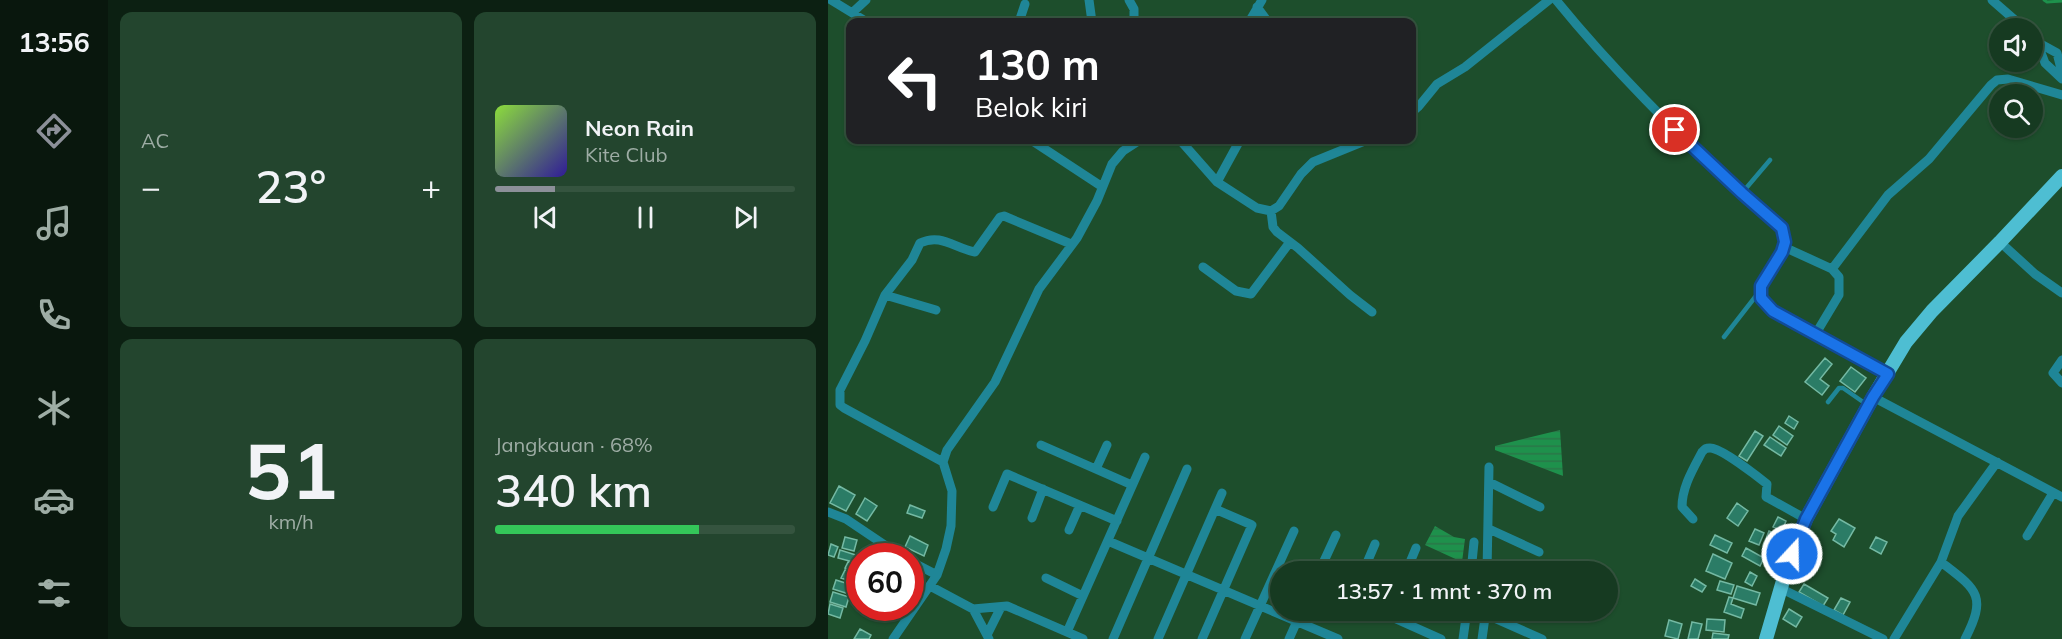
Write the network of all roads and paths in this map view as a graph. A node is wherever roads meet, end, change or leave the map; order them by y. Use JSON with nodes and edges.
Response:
{"nodes":[{"id":1,"x":831,"y":0,"type":"edge"},
{"id":2,"x":866,"y":0,"type":"edge"},
{"id":3,"x":1089,"y":0,"type":"edge"},
{"id":4,"x":1129,"y":0,"type":"edge"},
{"id":5,"x":1550,"y":0,"type":"edge"},
{"id":6,"x":1556,"y":0,"type":"edge"},
{"id":7,"x":1992,"y":0,"type":"edge"},
{"id":8,"x":1259,"y":3,"type":"edge"},
{"id":9,"x":1025,"y":4,"type":"dead end"},
{"id":10,"x":853,"y":12,"type":"junction"},
{"id":11,"x":861,"y":18,"type":"edge"},
{"id":12,"x":1021,"y":18,"type":"edge"},
{"id":13,"x":1091,"y":18,"type":"edge"},
{"id":14,"x":1134,"y":18,"type":"edge"},
{"id":15,"x":1252,"y":18,"type":"edge"},
{"id":16,"x":1266,"y":18,"type":"edge"},
{"id":17,"x":2013,"y":18,"type":"edge"},
{"id":18,"x":2043,"y":44,"type":"edge"},
{"id":19,"x":2043,"y":58,"type":"edge"},
{"id":20,"x":2062,"y":73,"type":"edge"},
{"id":21,"x":2062,"y":79,"type":"edge"},
{"id":22,"x":2062,"y":95,"type":"edge"},
{"id":23,"x":1416,"y":109,"type":"edge"},
{"id":24,"x":1037,"y":144,"type":"edge"},
{"id":25,"x":1134,"y":144,"type":"edge"},
{"id":26,"x":1184,"y":144,"type":"edge"},
{"id":27,"x":1238,"y":144,"type":"edge"},
{"id":28,"x":1359,"y":144,"type":"edge"},
{"id":29,"x":1770,"y":160,"type":"dead end"},
{"id":30,"x":2062,"y":176,"type":"edge"},
{"id":31,"x":1217,"y":182,"type":"junction"},
{"id":32,"x":1101,"y":186,"type":"junction"},
{"id":33,"x":1742,"y":193,"type":"junction"},
{"id":34,"x":1271,"y":210,"type":"junction"},
{"id":35,"x":1290,"y":242,"type":"junction"},
{"id":36,"x":2000,"y":242,"type":"junction"},
{"id":37,"x":1071,"y":244,"type":"junction"},
{"id":38,"x":1784,"y":247,"type":"junction"},
{"id":39,"x":1203,"y":267,"type":"dead end"},
{"id":40,"x":1832,"y":269,"type":"junction"},
{"id":41,"x":1760,"y":292,"type":"junction"},
{"id":42,"x":2062,"y":293,"type":"edge"},
{"id":43,"x":885,"y":295,"type":"junction"},
{"id":44,"x":936,"y":310,"type":"dead end"},
{"id":45,"x":1372,"y":312,"type":"dead end"},
{"id":46,"x":1815,"y":335,"type":"junction"},
{"id":47,"x":1724,"y":337,"type":"dead end"},
{"id":48,"x":2062,"y":360,"type":"edge"},
{"id":49,"x":1888,"y":374,"type":"junction"},
{"id":50,"x":2062,"y":383,"type":"edge"},
{"id":51,"x":1871,"y":401,"type":"junction"},
{"id":52,"x":1828,"y":402,"type":"dead end"},
{"id":53,"x":1107,"y":444,"type":"dead end"},
{"id":54,"x":1041,"y":445,"type":"dead end"},
{"id":55,"x":1145,"y":457,"type":"dead end"},
{"id":56,"x":943,"y":462,"type":"junction"},
{"id":57,"x":1997,"y":462,"type":"junction"},
{"id":58,"x":1489,"y":467,"type":"dead end"},
{"id":59,"x":1096,"y":469,"type":"junction"},
{"id":60,"x":1187,"y":469,"type":"dead end"},
{"id":61,"x":1489,"y":482,"type":"junction"},
{"id":62,"x":1132,"y":485,"type":"junction"},
{"id":63,"x":1043,"y":489,"type":"junction"},
{"id":64,"x":1222,"y":493,"type":"dead end"},
{"id":65,"x":2058,"y":495,"type":"edge"},
{"id":66,"x":1080,"y":505,"type":"junction"},
{"id":67,"x":993,"y":507,"type":"dead end"},
{"id":68,"x":1540,"y":507,"type":"dead end"},
{"id":69,"x":1215,"y":509,"type":"junction"},
{"id":70,"x":828,"y":512,"type":"edge"},
{"id":71,"x":1032,"y":518,"type":"dead end"},
{"id":72,"x":1693,"y":519,"type":"dead end"},
{"id":73,"x":1806,"y":519,"type":"junction"},
{"id":74,"x":1117,"y":521,"type":"junction"},
{"id":75,"x":1489,"y":529,"type":"junction"},
{"id":76,"x":1069,"y":530,"type":"dead end"},
{"id":77,"x":1294,"y":531,"type":"dead end"},
{"id":78,"x":1336,"y":535,"type":"dead end"},
{"id":79,"x":2027,"y":536,"type":"dead end"},
{"id":80,"x":1108,"y":541,"type":"junction"},
{"id":81,"x":1474,"y":542,"type":"dead end"},
{"id":82,"x":882,"y":543,"type":"edge"},
{"id":83,"x":1376,"y":544,"type":"dead end"},
{"id":84,"x":1416,"y":548,"type":"dead end"},
{"id":85,"x":1539,"y":552,"type":"dead end"},
{"id":86,"x":1148,"y":558,"type":"junction"},
{"id":87,"x":1324,"y":561,"type":"edge"},
{"id":88,"x":1368,"y":561,"type":"edge"},
{"id":89,"x":1411,"y":561,"type":"edge"},
{"id":90,"x":1472,"y":561,"type":"edge"},
{"id":91,"x":1489,"y":561,"type":"edge"},
{"id":92,"x":1941,"y":562,"type":"junction"},
{"id":93,"x":924,"y":568,"type":"edge"},
{"id":94,"x":1186,"y":574,"type":"junction"},
{"id":95,"x":937,"y":575,"type":"junction"},
{"id":96,"x":1046,"y":578,"type":"dead end"},
{"id":97,"x":930,"y":586,"type":"junction"},
{"id":98,"x":1780,"y":588,"type":"junction"},
{"id":99,"x":1224,"y":590,"type":"junction"},
{"id":100,"x":1083,"y":596,"type":"junction"},
{"id":101,"x":1260,"y":606,"type":"junction"},
{"id":102,"x":1001,"y":607,"type":"junction"},
{"id":103,"x":973,"y":609,"type":"junction"},
{"id":104,"x":1270,"y":610,"type":"edge"},
{"id":105,"x":1297,"y":621,"type":"joint"},
{"id":106,"x":1404,"y":621,"type":"edge"},
{"id":107,"x":1465,"y":621,"type":"edge"},
{"id":108,"x":1484,"y":621,"type":"edge"},
{"id":109,"x":1504,"y":621,"type":"edge"},
{"id":110,"x":1067,"y":632,"type":"junction"},
{"id":111,"x":988,"y":637,"type":"edge"},
{"id":112,"x":893,"y":639,"type":"edge"},
{"id":113,"x":1083,"y":639,"type":"edge"},
{"id":114,"x":1113,"y":639,"type":"edge"},
{"id":115,"x":1158,"y":639,"type":"edge"},
{"id":116,"x":1203,"y":639,"type":"edge"},
{"id":117,"x":1245,"y":639,"type":"edge"},
{"id":118,"x":1289,"y":639,"type":"edge"},
{"id":119,"x":1338,"y":639,"type":"edge"},
{"id":120,"x":1441,"y":639,"type":"edge"},
{"id":121,"x":1463,"y":639,"type":"edge"},
{"id":122,"x":1482,"y":639,"type":"edge"},
{"id":123,"x":1542,"y":639,"type":"edge"},
{"id":124,"x":1766,"y":639,"type":"edge"},
{"id":125,"x":1883,"y":639,"type":"edge"},
{"id":126,"x":1894,"y":639,"type":"edge"},
{"id":127,"x":1965,"y":639,"type":"edge"}],
"edges":[{"from":1,"to":10,"type":"street"},
{"from":2,"to":10,"type":"street"},
{"from":3,"to":13,"type":"street"},
{"from":4,"to":14,"type":"street"},
{"from":5,"to":23,"type":"street"},
{"from":6,"to":33,"type":"street"},
{"from":7,"to":17,"type":"street"},
{"from":8,"to":15,"type":"street"},
{"from":8,"to":16,"type":"street"},
{"from":9,"to":12,"type":"street"},
{"from":10,"to":11,"type":"street"},
{"from":18,"to":20,"type":"street"},
{"from":19,"to":21,"type":"street"},
{"from":22,"to":40,"type":"street"},
{"from":24,"to":32,"type":"street"},
{"from":25,"to":32,"type":"street"},
{"from":26,"to":31,"type":"street"},
{"from":27,"to":31,"type":"street"},
{"from":28,"to":34,"type":"street"},
{"from":29,"to":33,"type":"lane"},
{"from":30,"to":36,"type":"main road"},
{"from":31,"to":34,"type":"street"},
{"from":32,"to":37,"type":"street"},
{"from":33,"to":38,"type":"street"},
{"from":34,"to":35,"type":"street"},
{"from":35,"to":39,"type":"street"},
{"from":35,"to":45,"type":"street"},
{"from":36,"to":42,"type":"street"},
{"from":36,"to":49,"type":"main road"},
{"from":37,"to":43,"type":"street"},
{"from":37,"to":56,"type":"street"},
{"from":38,"to":40,"type":"street"},
{"from":38,"to":41,"type":"street"},
{"from":40,"to":46,"type":"street"},
{"from":41,"to":46,"type":"street"},
{"from":41,"to":47,"type":"lane"},
{"from":43,"to":44,"type":"street"},
{"from":43,"to":56,"type":"street"},
{"from":46,"to":49,"type":"street"},
{"from":48,"to":50,"type":"street"},
{"from":49,"to":51,"type":"main road"},
{"from":51,"to":52,"type":"lane"},
{"from":51,"to":57,"type":"street"},
{"from":51,"to":73,"type":"main road"},
{"from":53,"to":59,"type":"street"},
{"from":54,"to":59,"type":"street"},
{"from":55,"to":62,"type":"street"},
{"from":56,"to":95,"type":"street"},
{"from":57,"to":65,"type":"street"},
{"from":57,"to":92,"type":"street"},
{"from":58,"to":61,"type":"street"},
{"from":59,"to":62,"type":"street"},
{"from":60,"to":86,"type":"street"},
{"from":61,"to":68,"type":"street"},
{"from":61,"to":75,"type":"street"},
{"from":62,"to":74,"type":"street"},
{"from":63,"to":66,"type":"street"},
{"from":63,"to":67,"type":"street"},
{"from":63,"to":71,"type":"street"},
{"from":64,"to":69,"type":"street"},
{"from":65,"to":79,"type":"street"},
{"from":66,"to":74,"type":"street"},
{"from":66,"to":76,"type":"street"},
{"from":69,"to":94,"type":"street"},
{"from":69,"to":99,"type":"street"},
{"from":70,"to":82,"type":"street"},
{"from":72,"to":73,"type":"street"},
{"from":73,"to":98,"type":"main road"},
{"from":74,"to":80,"type":"street"},
{"from":75,"to":85,"type":"street"},
{"from":75,"to":91,"type":"street"},
{"from":77,"to":101,"type":"street"},
{"from":78,"to":87,"type":"street"},
{"from":80,"to":86,"type":"street"},
{"from":80,"to":100,"type":"street"},
{"from":81,"to":90,"type":"street"},
{"from":83,"to":88,"type":"street"},
{"from":84,"to":89,"type":"street"},
{"from":86,"to":94,"type":"street"},
{"from":86,"to":114,"type":"street"},
{"from":92,"to":126,"type":"street"},
{"from":92,"to":127,"type":"street"},
{"from":93,"to":95,"type":"street"},
{"from":94,"to":99,"type":"street"},
{"from":94,"to":115,"type":"street"},
{"from":95,"to":97,"type":"street"},
{"from":96,"to":100,"type":"street"},
{"from":97,"to":103,"type":"street"},
{"from":97,"to":112,"type":"street"},
{"from":98,"to":124,"type":"main road"},
{"from":98,"to":125,"type":"street"},
{"from":99,"to":101,"type":"street"},
{"from":99,"to":116,"type":"street"},
{"from":100,"to":110,"type":"street"},
{"from":101,"to":104,"type":"street"},
{"from":101,"to":117,"type":"street"},
{"from":102,"to":103,"type":"street"},
{"from":102,"to":110,"type":"street"},
{"from":102,"to":111,"type":"street"},
{"from":103,"to":111,"type":"street"},
{"from":105,"to":118,"type":"street"},
{"from":105,"to":119,"type":"street"},
{"from":106,"to":120,"type":"street"},
{"from":107,"to":121,"type":"street"},
{"from":108,"to":122,"type":"street"},
{"from":109,"to":123,"type":"street"},
{"from":110,"to":113,"type":"street"}]}
